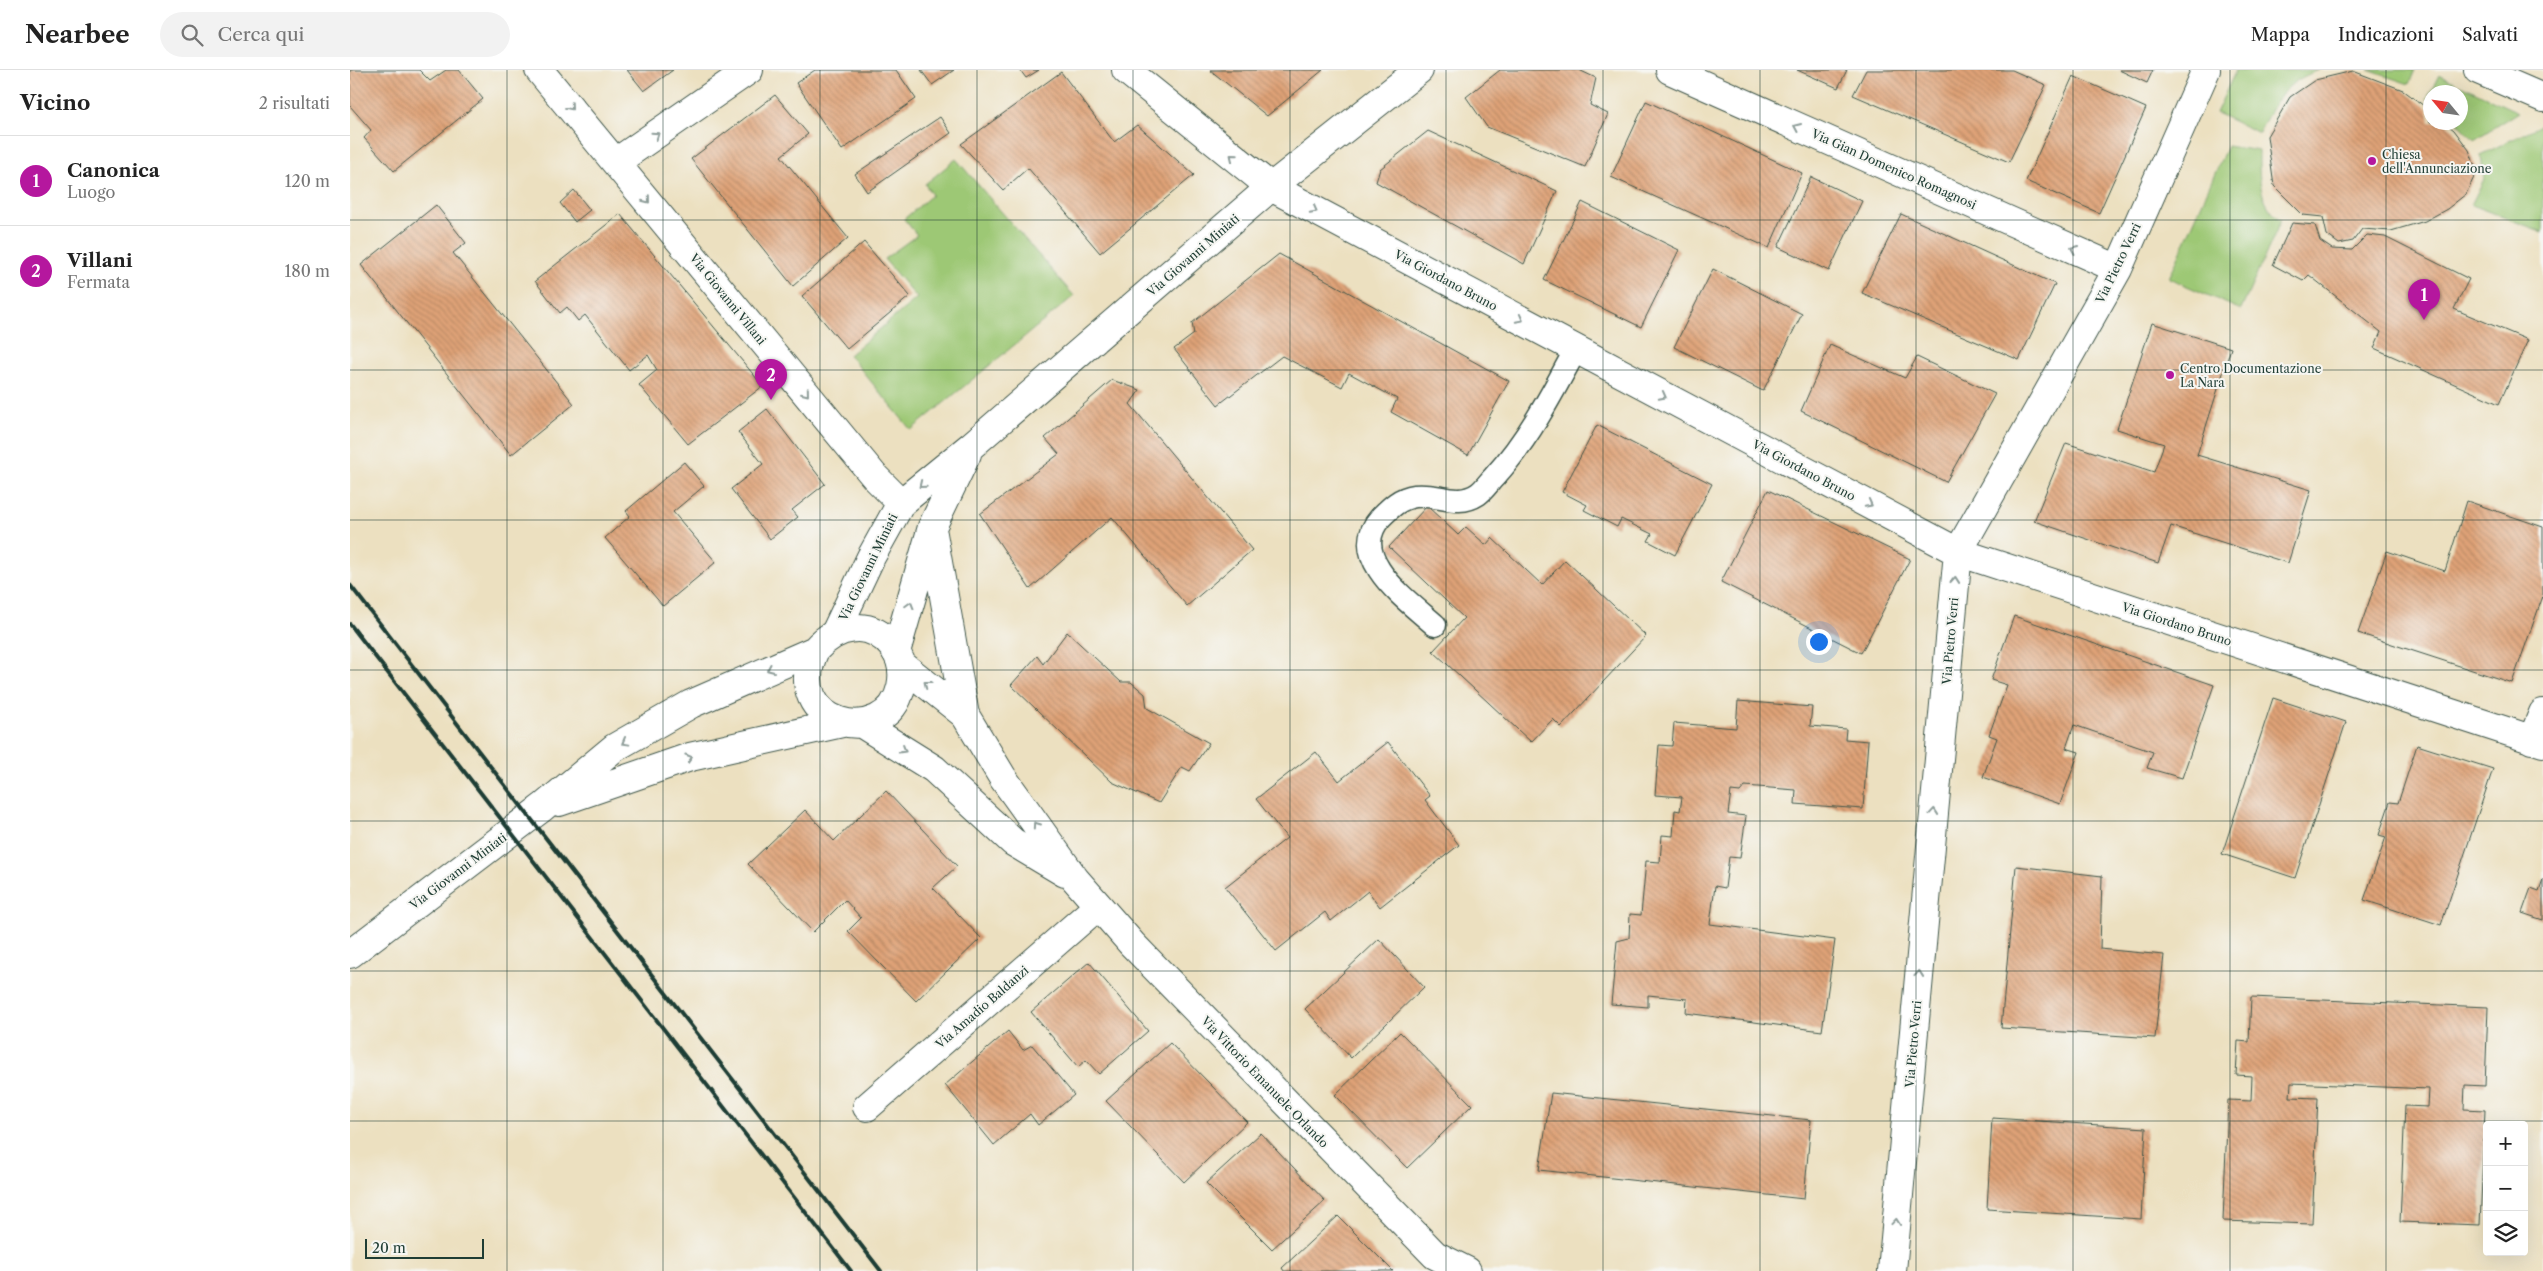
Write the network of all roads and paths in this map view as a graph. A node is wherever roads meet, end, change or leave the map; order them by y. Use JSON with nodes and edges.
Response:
{"nodes":[{"id":1,"x":539,"y":70,"type":"edge"},
{"id":2,"x":749,"y":70,"type":"edge"},
{"id":3,"x":1126,"y":70,"type":"edge"},
{"id":4,"x":1419,"y":70,"type":"edge"},
{"id":5,"x":1670,"y":70,"type":"edge"},
{"id":6,"x":2206,"y":70,"type":"edge"},
{"id":7,"x":2478,"y":70,"type":"edge"},
{"id":8,"x":2543,"y":98,"type":"edge"},
{"id":9,"x":616,"y":162,"type":"junction"},
{"id":10,"x":1271,"y":188,"type":"junction"},
{"id":11,"x":2118,"y":269,"type":"junction"},
{"id":12,"x":1576,"y":349,"type":"junction"},
{"id":13,"x":971,"y":446,"type":"junction"},
{"id":14,"x":901,"y":503,"type":"junction"},
{"id":15,"x":932,"y":527,"type":"junction"},
{"id":16,"x":1958,"y":552,"type":"junction"},
{"id":17,"x":1435,"y":625,"type":"dead end"},
{"id":18,"x":836,"y":632,"type":"junction"},
{"id":19,"x":815,"y":650,"type":"junction"},
{"id":20,"x":899,"y":658,"type":"junction"},
{"id":21,"x":2543,"y":713,"type":"edge"},
{"id":22,"x":965,"y":715,"type":"junction"},
{"id":23,"x":852,"y":723,"type":"junction"},
{"id":24,"x":2538,"y":742,"type":"edge"},
{"id":25,"x":543,"y":807,"type":"junction"},
{"id":26,"x":1075,"y":879,"type":"junction"},
{"id":27,"x":1098,"y":906,"type":"junction"},
{"id":28,"x":350,"y":954,"type":"edge"},
{"id":29,"x":866,"y":1107,"type":"dead end"},
{"id":30,"x":1467,"y":1271,"type":"edge"},
{"id":31,"x":1892,"y":1271,"type":"edge"}],
"edges":[{"from":1,"to":9,"type":"street","name":"Via Giovanni Villani","one_way":true},
{"from":9,"to":2,"type":"street","one_way":true},
{"from":10,"to":3,"type":"street","name":"Via Giordano Bruno","one_way":true},
{"from":4,"to":10,"type":"street","name":"Via Giovanni Miniati"},
{"from":11,"to":5,"type":"street","name":"Via Gian Domenico Romagnosi","one_way":true},
{"from":6,"to":11,"type":"street","name":"Via Pietro Verri"},
{"from":7,"to":8,"type":"street"},
{"from":9,"to":14,"type":"street","name":"Via Giovanni Villani","one_way":true},
{"from":10,"to":12,"type":"street","name":"Via Giordano Bruno","one_way":true},
{"from":10,"to":13,"type":"street","name":"Via Giovanni Miniati"},
{"from":11,"to":16,"type":"street","name":"Via Pietro Verri"},
{"from":12,"to":16,"type":"street","name":"Via Giordano Bruno","one_way":true},
{"from":12,"to":17,"type":"lane"},
{"from":13,"to":14,"type":"street","name":"Via Giovanni Miniati","one_way":true},
{"from":13,"to":15,"type":"street","name":"Via Giovanni Miniati"},
{"from":14,"to":18,"type":"street","name":"Via Giovanni Miniati"},
{"from":20,"to":15,"type":"street","name":"Via Giovanni Miniati","one_way":true},
{"from":15,"to":22,"type":"street"},
{"from":16,"to":24,"type":"street","name":"Via Giordano Bruno"},
{"from":31,"to":16,"type":"street","name":"Via Pietro Verri","one_way":true},
{"from":18,"to":19,"type":"street","name":"Via Giovanni Miniati"},
{"from":18,"to":20,"type":"street","name":"Via Giovanni Miniati"},
{"from":19,"to":23,"type":"street"},
{"from":19,"to":25,"type":"street","name":"Via Giovanni Miniati","one_way":true},
{"from":22,"to":20,"type":"street","one_way":true},
{"from":20,"to":23,"type":"street","name":"Via Giovanni Miniati"},
{"from":21,"to":24,"type":"street"},
{"from":26,"to":22,"type":"street","one_way":true},
{"from":25,"to":23,"type":"street","name":"Via Giovanni Miniati","one_way":true},
{"from":23,"to":26,"type":"street","one_way":true},
{"from":25,"to":28,"type":"street","name":"Via Giovanni Miniati"},
{"from":26,"to":27,"type":"street","name":"Via Vittorio Emanuele Orlando"},
{"from":27,"to":29,"type":"street","name":"Via Amadio Baldanzi"},
{"from":27,"to":30,"type":"street","name":"Via Vittorio Emanuele Orlando"}]}
